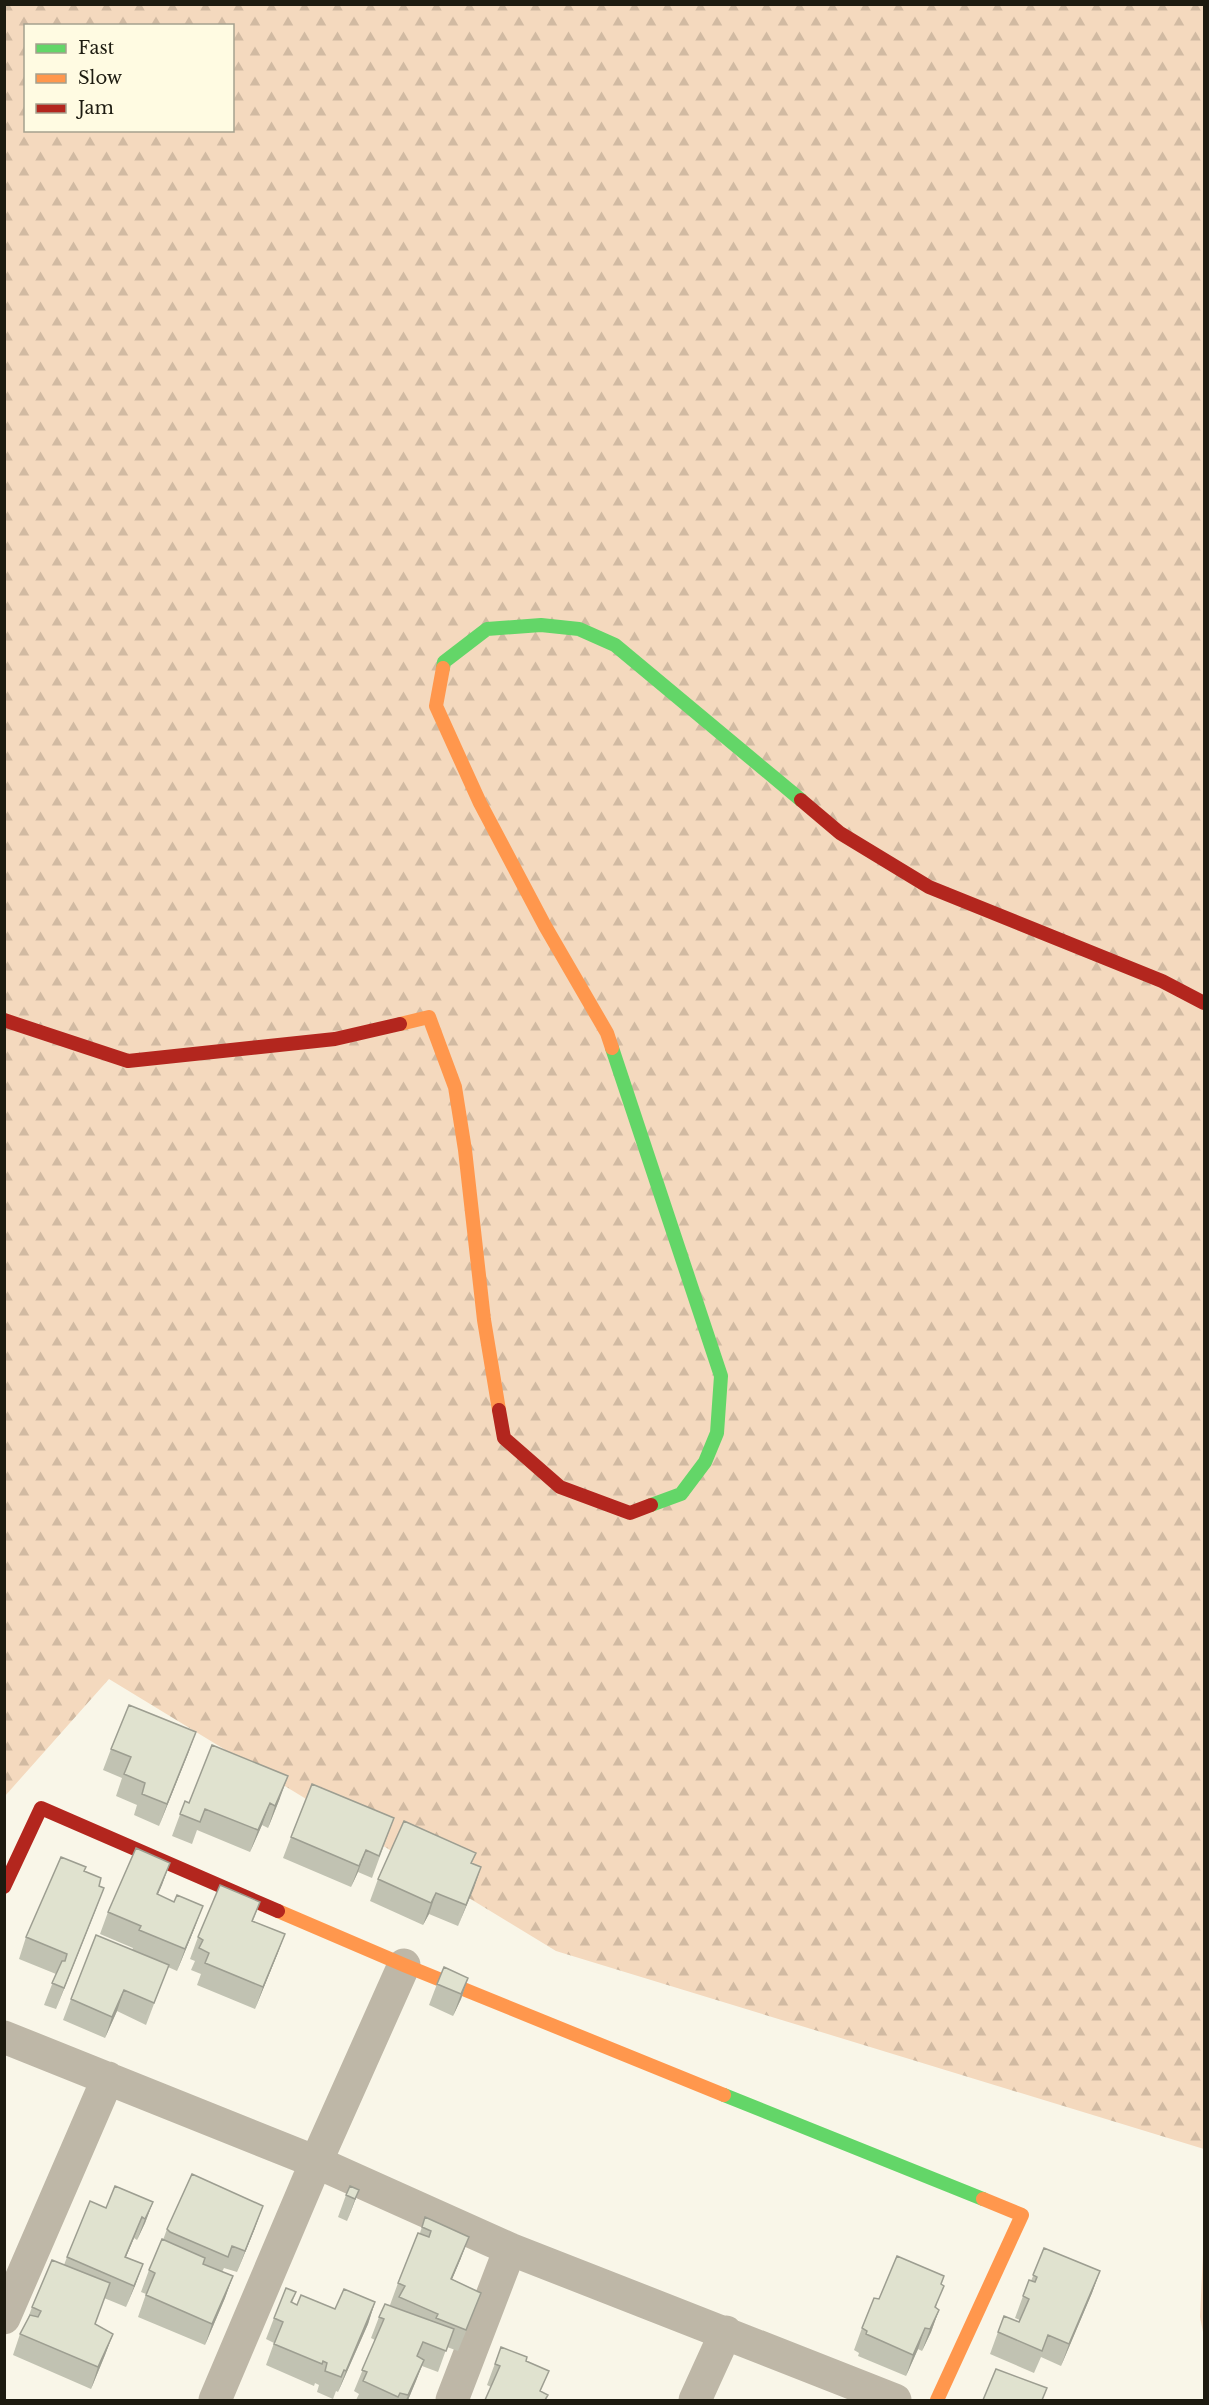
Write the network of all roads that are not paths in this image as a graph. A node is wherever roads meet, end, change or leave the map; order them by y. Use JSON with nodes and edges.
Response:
{"nodes":[{"id":1,"x":1204,"y":1002,"type":"edge"},
{"id":2,"x":4,"y":1020,"type":"edge"},
{"id":3,"x":4,"y":1887,"type":"edge"},
{"id":4,"x":404,"y":1965,"type":"junction"},
{"id":5,"x":4,"y":2037,"type":"edge"},
{"id":6,"x":108,"y":2078,"type":"junction"},
{"id":7,"x":316,"y":2162,"type":"junction"},
{"id":8,"x":510,"y":2249,"type":"junction"},
{"id":9,"x":4,"y":2318,"type":"edge"},
{"id":10,"x":726,"y":2332,"type":"junction"},
{"id":11,"x":215,"y":2400,"type":"edge"},
{"id":12,"x":452,"y":2400,"type":"edge"},
{"id":13,"x":695,"y":2400,"type":"edge"},
{"id":14,"x":895,"y":2400,"type":"edge"},
{"id":15,"x":937,"y":2400,"type":"edge"}],
"edges":[{"from":1,"to":2,"type":"street"},
{"from":3,"to":4,"type":"street"},
{"from":4,"to":7,"type":"street"},
{"from":4,"to":15,"type":"street"},
{"from":5,"to":6,"type":"street"},
{"from":6,"to":7,"type":"street"},
{"from":6,"to":9,"type":"street"},
{"from":7,"to":8,"type":"street"},
{"from":7,"to":11,"type":"street"},
{"from":8,"to":10,"type":"street"},
{"from":8,"to":12,"type":"street"},
{"from":10,"to":13,"type":"street"},
{"from":10,"to":14,"type":"street"}]}
